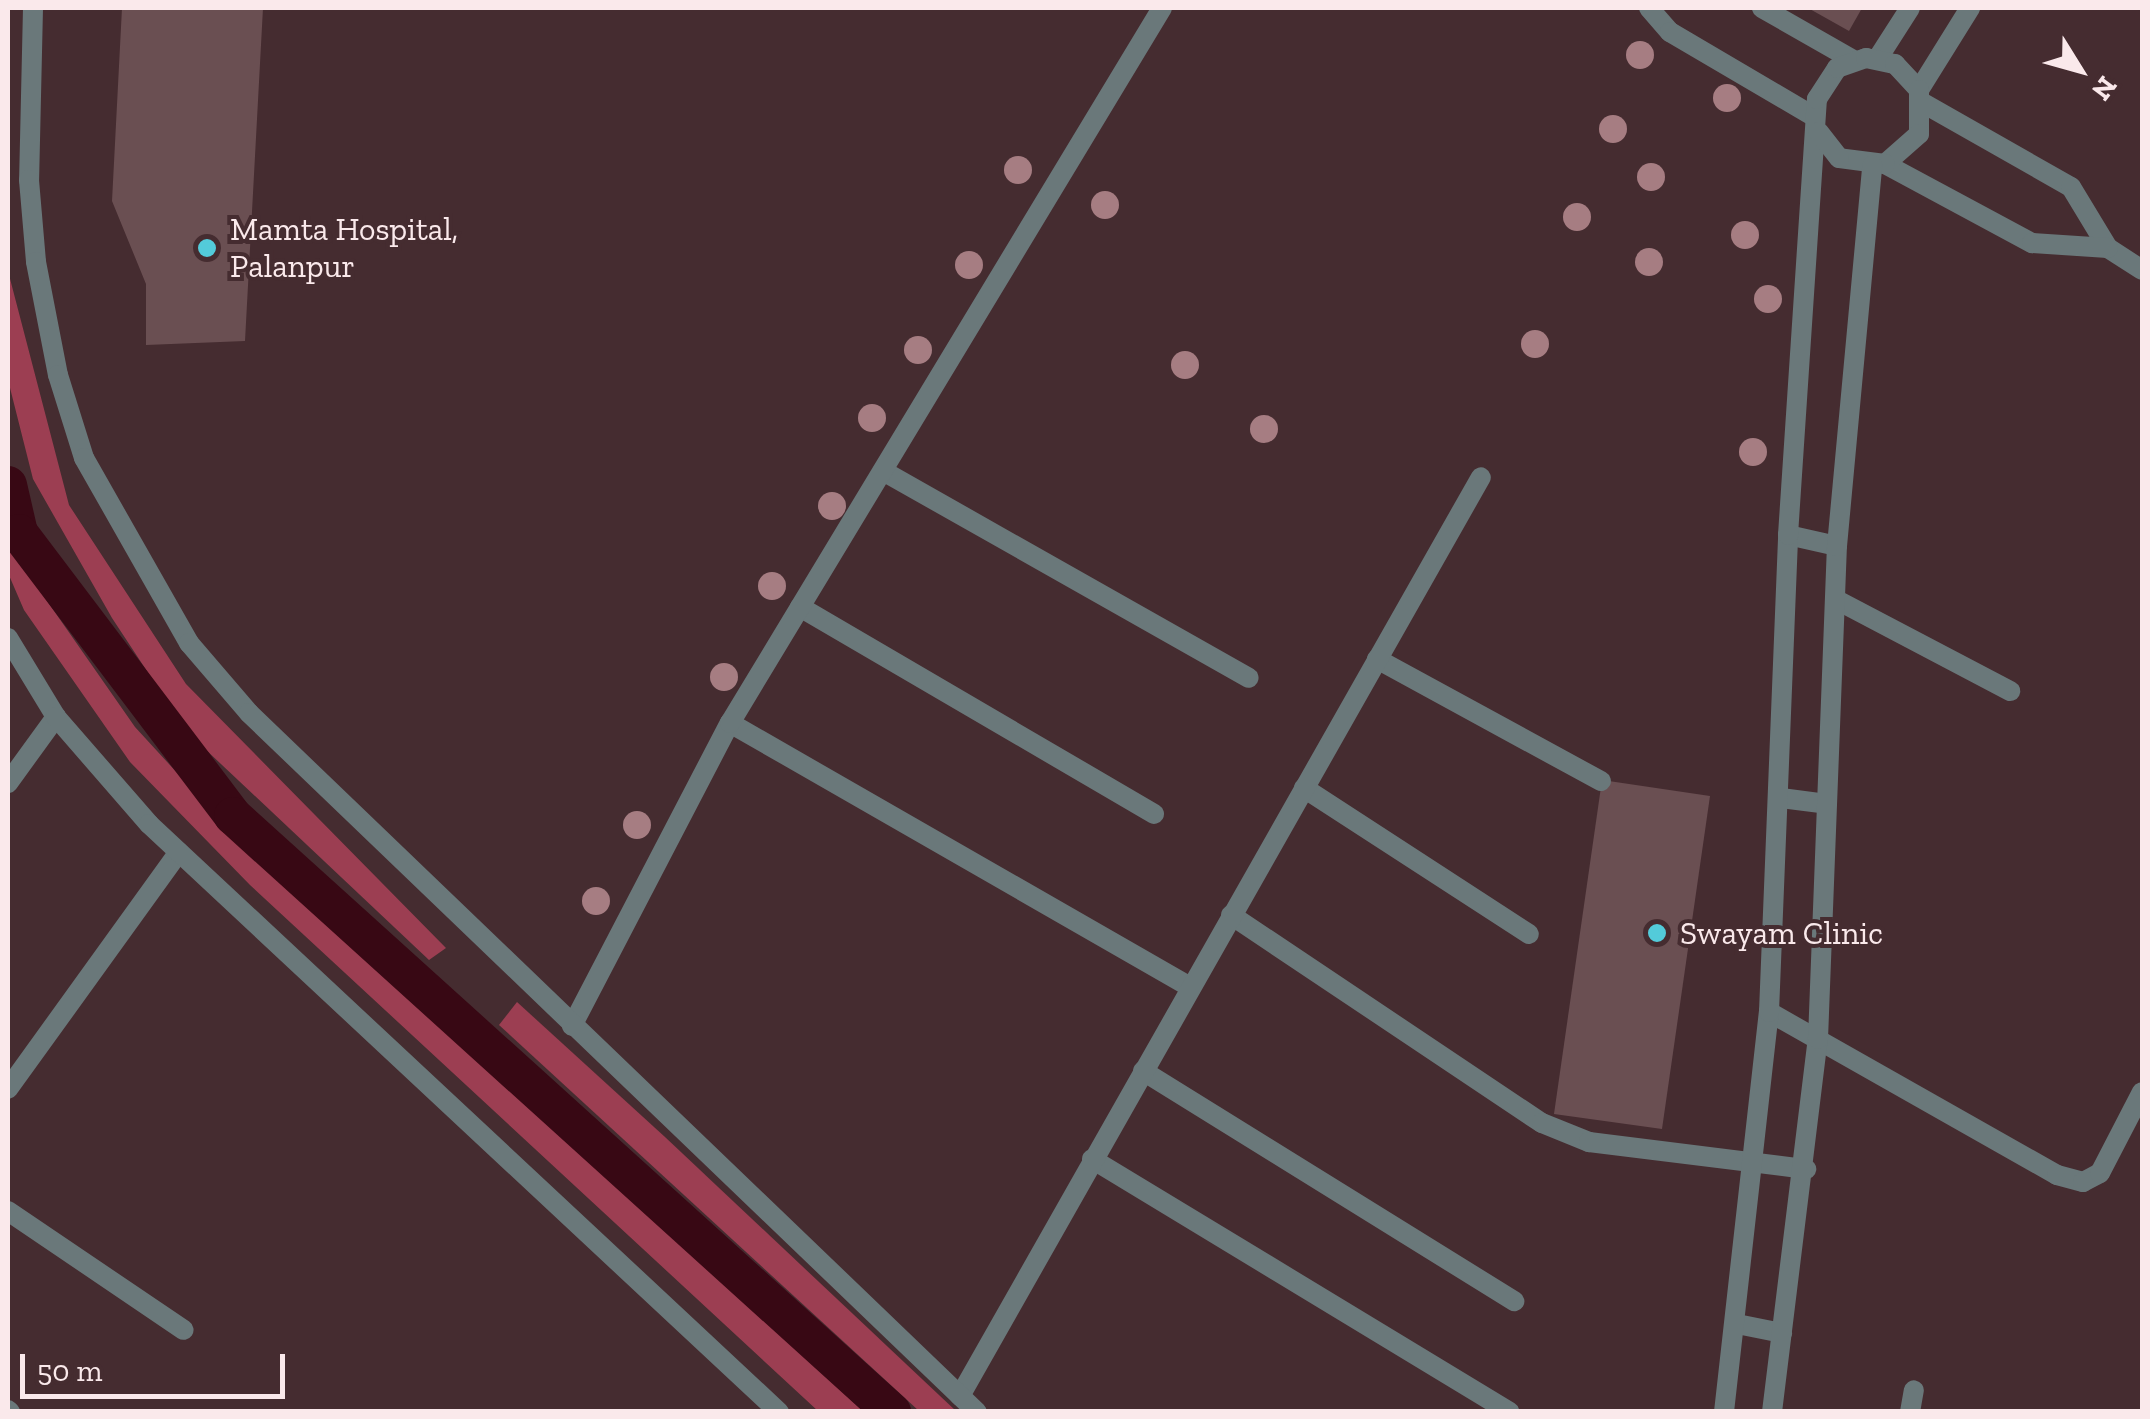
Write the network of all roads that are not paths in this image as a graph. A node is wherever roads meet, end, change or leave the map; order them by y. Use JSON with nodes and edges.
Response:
{"nodes":[{"id":1,"x":33,"y":8,"type":"edge"},
{"id":2,"x":1162,"y":8,"type":"edge"},
{"id":3,"x":1649,"y":8,"type":"edge"},
{"id":4,"x":1762,"y":8,"type":"edge"},
{"id":5,"x":1910,"y":8,"type":"edge"},
{"id":6,"x":1970,"y":8,"type":"edge"},
{"id":7,"x":1878,"y":58,"type":"junction"},
{"id":8,"x":1853,"y":60,"type":"junction"},
{"id":9,"x":1921,"y":96,"type":"junction"},
{"id":10,"x":1817,"y":125,"type":"junction"},
{"id":11,"x":1878,"y":165,"type":"junction"},
{"id":12,"x":2108,"y":248,"type":"junction"},
{"id":13,"x":2142,"y":270,"type":"edge"},
{"id":14,"x":882,"y":471,"type":"junction"},
{"id":15,"x":1481,"y":478,"type":"dead end"},
{"id":16,"x":1788,"y":535,"type":"junction"},
{"id":17,"x":1837,"y":546,"type":"junction"},
{"id":18,"x":1835,"y":599,"type":"junction"},
{"id":19,"x":800,"y":607,"type":"junction"},
{"id":20,"x":8,"y":638,"type":"edge"},
{"id":21,"x":1378,"y":659,"type":"junction"},
{"id":22,"x":1249,"y":678,"type":"dead end"},
{"id":23,"x":2010,"y":691,"type":"dead end"},
{"id":24,"x":56,"y":717,"type":"junction"},
{"id":25,"x":730,"y":723,"type":"junction"},
{"id":26,"x":1600,"y":780,"type":"dead end"},
{"id":27,"x":8,"y":783,"type":"edge"},
{"id":28,"x":1304,"y":788,"type":"junction"},
{"id":29,"x":1781,"y":798,"type":"junction"},
{"id":30,"x":1827,"y":804,"type":"junction"},
{"id":31,"x":1154,"y":814,"type":"dead end"},
{"id":32,"x":180,"y":852,"type":"junction"},
{"id":33,"x":1231,"y":915,"type":"junction"},
{"id":34,"x":1530,"y":934,"type":"dead end"},
{"id":35,"x":1190,"y":987,"type":"junction"},
{"id":36,"x":1769,"y":1012,"type":"junction"},
{"id":37,"x":572,"y":1026,"type":"junction"},
{"id":38,"x":1818,"y":1039,"type":"junction"},
{"id":39,"x":1142,"y":1071,"type":"junction"},
{"id":40,"x":8,"y":1089,"type":"edge"},
{"id":41,"x":2142,"y":1092,"type":"edge"},
{"id":42,"x":1092,"y":1159,"type":"junction"},
{"id":43,"x":1756,"y":1166,"type":"junction"},
{"id":44,"x":1806,"y":1169,"type":"junction"},
{"id":45,"x":8,"y":1210,"type":"edge"},
{"id":46,"x":1514,"y":1300,"type":"dead end"},
{"id":47,"x":1736,"y":1324,"type":"junction"},
{"id":48,"x":184,"y":1330,"type":"dead end"},
{"id":49,"x":1782,"y":1333,"type":"junction"},
{"id":50,"x":1914,"y":1390,"type":"dead end"},
{"id":51,"x":960,"y":1396,"type":"junction"},
{"id":52,"x":779,"y":1412,"type":"edge"},
{"id":53,"x":977,"y":1412,"type":"edge"},
{"id":54,"x":1509,"y":1412,"type":"edge"},
{"id":55,"x":1724,"y":1412,"type":"edge"},
{"id":56,"x":1772,"y":1412,"type":"edge"},
{"id":57,"x":1910,"y":1412,"type":"edge"}],
"edges":[{"from":1,"to":37,"type":"street"},
{"from":2,"to":14,"type":"street"},
{"from":3,"to":10,"type":"street"},
{"from":4,"to":8,"type":"street"},
{"from":5,"to":7,"type":"street"},
{"from":6,"to":9,"type":"street"},
{"from":7,"to":8,"type":"street"},
{"from":7,"to":9,"type":"street"},
{"from":8,"to":10,"type":"street"},
{"from":9,"to":11,"type":"street"},
{"from":9,"to":12,"type":"street"},
{"from":10,"to":11,"type":"street"},
{"from":10,"to":16,"type":"street"},
{"from":11,"to":12,"type":"street"},
{"from":11,"to":17,"type":"street"},
{"from":12,"to":13,"type":"street"},
{"from":14,"to":19,"type":"street"},
{"from":14,"to":22,"type":"street"},
{"from":15,"to":21,"type":"street"},
{"from":16,"to":17,"type":"street"},
{"from":16,"to":29,"type":"street"},
{"from":17,"to":18,"type":"street"},
{"from":18,"to":23,"type":"street"},
{"from":18,"to":30,"type":"street"},
{"from":19,"to":25,"type":"street"},
{"from":19,"to":31,"type":"street"},
{"from":20,"to":24,"type":"street"},
{"from":21,"to":26,"type":"street"},
{"from":21,"to":28,"type":"street"},
{"from":24,"to":27,"type":"street"},
{"from":24,"to":32,"type":"street"},
{"from":25,"to":35,"type":"street"},
{"from":25,"to":37,"type":"street"},
{"from":28,"to":33,"type":"street"},
{"from":28,"to":34,"type":"street"},
{"from":29,"to":30,"type":"street"},
{"from":29,"to":36,"type":"street"},
{"from":30,"to":38,"type":"street"},
{"from":32,"to":40,"type":"street"},
{"from":32,"to":52,"type":"street"},
{"from":33,"to":35,"type":"street"},
{"from":33,"to":43,"type":"street"},
{"from":35,"to":39,"type":"street"},
{"from":36,"to":38,"type":"street"},
{"from":36,"to":43,"type":"street"},
{"from":37,"to":51,"type":"street"},
{"from":38,"to":41,"type":"street"},
{"from":38,"to":44,"type":"street"},
{"from":39,"to":42,"type":"street"},
{"from":39,"to":46,"type":"street"},
{"from":42,"to":51,"type":"street"},
{"from":42,"to":54,"type":"street"},
{"from":43,"to":44,"type":"street"},
{"from":43,"to":47,"type":"street"},
{"from":44,"to":49,"type":"street"},
{"from":45,"to":48,"type":"street"},
{"from":47,"to":49,"type":"street"},
{"from":47,"to":55,"type":"street"},
{"from":49,"to":56,"type":"street"},
{"from":50,"to":57,"type":"street"},
{"from":51,"to":53,"type":"street"}]}
